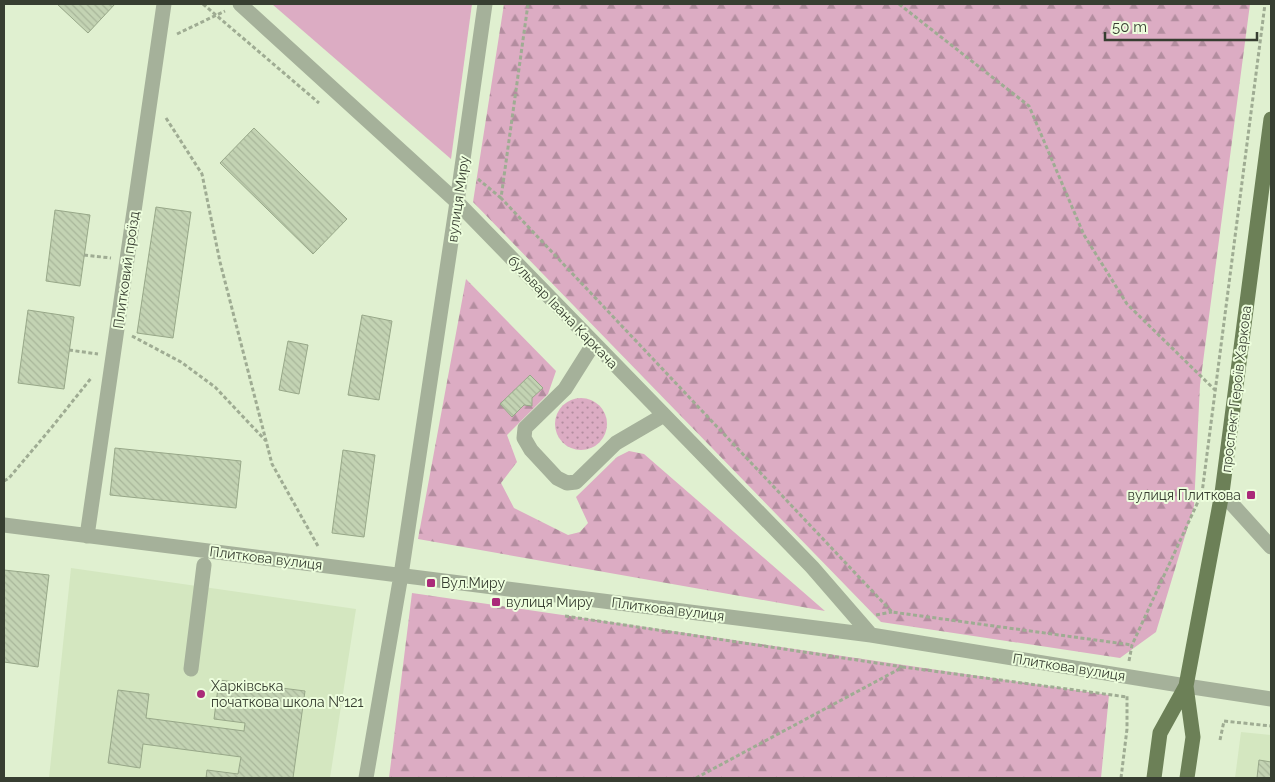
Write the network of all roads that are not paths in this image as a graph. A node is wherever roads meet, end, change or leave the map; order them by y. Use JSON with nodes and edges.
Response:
{"nodes":[{"id":1,"x":164,"y":4,"type":"edge"},
{"id":2,"x":240,"y":4,"type":"edge"},
{"id":3,"x":485,"y":4,"type":"edge"},
{"id":4,"x":1271,"y":119,"type":"edge"},
{"id":5,"x":457,"y":202,"type":"junction"},
{"id":6,"x":594,"y":343,"type":"junction"},
{"id":7,"x":664,"y":415,"type":"junction"},
{"id":8,"x":1222,"y":493,"type":"junction"},
{"id":9,"x":4,"y":525,"type":"edge"},
{"id":10,"x":87,"y":536,"type":"junction"},
{"id":11,"x":1271,"y":547,"type":"edge"},
{"id":12,"x":204,"y":565,"type":"dead end"},
{"id":13,"x":401,"y":575,"type":"junction"},
{"id":14,"x":871,"y":635,"type":"junction"},
{"id":15,"x":191,"y":669,"type":"dead end"},
{"id":16,"x":1186,"y":686,"type":"junction"},
{"id":17,"x":1271,"y":699,"type":"edge"},
{"id":18,"x":366,"y":778,"type":"edge"},
{"id":19,"x":1154,"y":778,"type":"edge"},
{"id":20,"x":1187,"y":778,"type":"edge"}],
"edges":[{"from":1,"to":10,"type":"street","name":"Плитковий проїзд"},
{"from":2,"to":5,"type":"street","name":"бульвар Івана Каркача"},
{"from":3,"to":5,"type":"street","name":"вулиця Миру"},
{"from":4,"to":8,"type":"main road","name":"проспект Героїв Харкова"},
{"from":5,"to":6,"type":"street","name":"бульвар Івана Каркача"},
{"from":5,"to":13,"type":"street","name":"вулиця Миру"},
{"from":6,"to":7,"type":"street","name":"бульвар Івана Каркача"},
{"from":6,"to":7,"type":"street"},
{"from":7,"to":14,"type":"street","name":"бульвар Івана Каркача"},
{"from":8,"to":11,"type":"street"},
{"from":8,"to":16,"type":"main road","name":"проспект Героїв Харкова"},
{"from":9,"to":10,"type":"street","name":"Плиткова вулиця"},
{"from":10,"to":13,"type":"street","name":"Плиткова вулиця"},
{"from":12,"to":15,"type":"street"},
{"from":13,"to":14,"type":"street","name":"Плиткова вулиця"},
{"from":13,"to":18,"type":"street","name":"вулиця Миру"},
{"from":14,"to":16,"type":"street","name":"Плиткова вулиця"},
{"from":16,"to":17,"type":"street","name":"Плиткова вулиця"},
{"from":16,"to":19,"type":"main road","name":"проспект Героїв Харкова"},
{"from":16,"to":20,"type":"main road","name":"проспект Героїв Харкова"}]}
